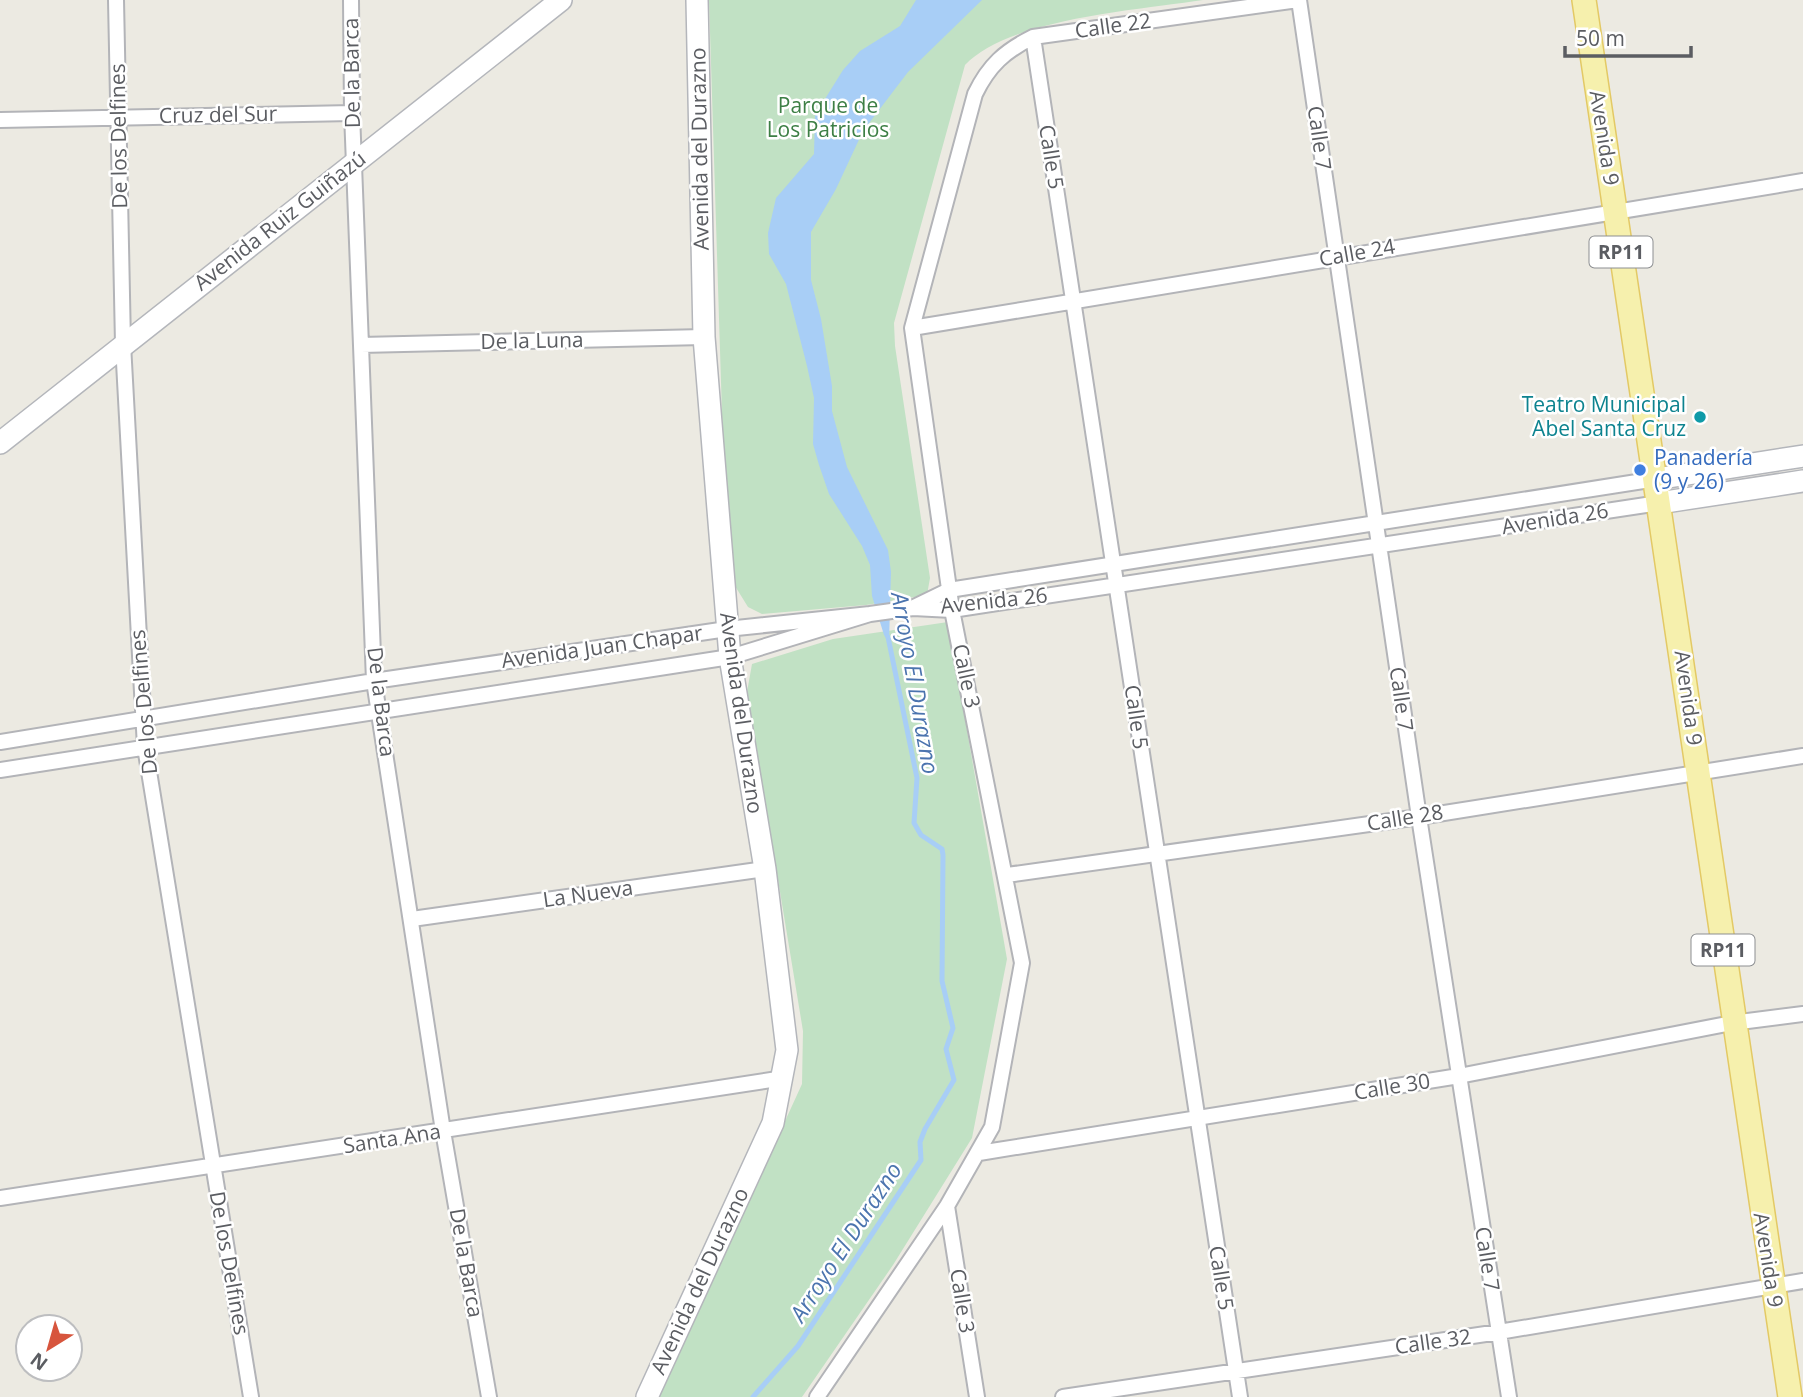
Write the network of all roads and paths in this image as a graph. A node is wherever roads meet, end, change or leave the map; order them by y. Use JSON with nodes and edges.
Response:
{"nodes":[{"id":1,"x":116,"y":0,"type":"edge"},
{"id":2,"x":351,"y":0,"type":"edge"},
{"id":3,"x":561,"y":0,"type":"edge"},
{"id":4,"x":697,"y":0,"type":"edge"},
{"id":5,"x":1299,"y":0,"type":"edge"},
{"id":6,"x":1584,"y":0,"type":"edge"},
{"id":7,"x":1274,"y":2,"type":"edge"},
{"id":8,"x":1033,"y":37,"type":"junction"},
{"id":9,"x":984,"y":75,"type":"joint"},
{"id":10,"x":352,"y":113,"type":"junction"},
{"id":11,"x":120,"y":116,"type":"junction"},
{"id":12,"x":0,"y":121,"type":"edge"},
{"id":13,"x":354,"y":163,"type":"junction"},
{"id":14,"x":1803,"y":181,"type":"edge"},
{"id":15,"x":1615,"y":210,"type":"junction"},
{"id":16,"x":1336,"y":257,"type":"junction"},
{"id":17,"x":1075,"y":301,"type":"junction"},
{"id":18,"x":912,"y":328,"type":"junction"},
{"id":19,"x":704,"y":337,"type":"junction"},
{"id":20,"x":123,"y":344,"type":"junction"},
{"id":21,"x":361,"y":345,"type":"junction"},
{"id":22,"x":0,"y":443,"type":"edge"},
{"id":23,"x":1803,"y":456,"type":"edge"},
{"id":24,"x":1656,"y":479,"type":"junction"},
{"id":25,"x":1803,"y":481,"type":"edge"},
{"id":26,"x":1659,"y":503,"type":"junction"},
{"id":27,"x":1375,"y":523,"type":"junction"},
{"id":28,"x":1378,"y":546,"type":"junction"},
{"id":29,"x":1114,"y":564,"type":"junction"},
{"id":30,"x":1118,"y":585,"type":"junction"},
{"id":31,"x":949,"y":590,"type":"junction"},
{"id":32,"x":913,"y":608,"type":"junction"},
{"id":33,"x":952,"y":610,"type":"junction"},
{"id":34,"x":870,"y":614,"type":"junction"},
{"id":35,"x":727,"y":629,"type":"junction"},
{"id":36,"x":730,"y":657,"type":"junction"},
{"id":37,"x":374,"y":681,"type":"junction"},
{"id":38,"x":381,"y":710,"type":"junction"},
{"id":39,"x":143,"y":717,"type":"junction"},
{"id":40,"x":0,"y":742,"type":"edge"},
{"id":41,"x":145,"y":747,"type":"junction"},
{"id":42,"x":1803,"y":756,"type":"edge"},
{"id":43,"x":0,"y":770,"type":"edge"},
{"id":44,"x":1698,"y":771,"type":"junction"},
{"id":45,"x":1419,"y":817,"type":"junction"},
{"id":46,"x":1155,"y":854,"type":"junction"},
{"id":47,"x":765,"y":869,"type":"junction"},
{"id":48,"x":1007,"y":875,"type":"junction"},
{"id":49,"x":412,"y":919,"type":"junction"},
{"id":50,"x":1803,"y":1014,"type":"edge"},
{"id":51,"x":1732,"y":1023,"type":"junction"},
{"id":52,"x":1459,"y":1076,"type":"junction"},
{"id":53,"x":784,"y":1078,"type":"junction"},
{"id":54,"x":1196,"y":1118,"type":"junction"},
{"id":55,"x":443,"y":1131,"type":"junction"},
{"id":56,"x":979,"y":1153,"type":"junction"},
{"id":57,"x":213,"y":1167,"type":"junction"},
{"id":58,"x":0,"y":1198,"type":"edge"},
{"id":59,"x":947,"y":1206,"type":"junction"},
{"id":60,"x":1803,"y":1281,"type":"edge"},
{"id":61,"x":1772,"y":1286,"type":"junction"},
{"id":62,"x":1499,"y":1332,"type":"junction"},
{"id":63,"x":1236,"y":1371,"type":"junction"},
{"id":64,"x":251,"y":1397,"type":"edge"},
{"id":65,"x":489,"y":1397,"type":"edge"},
{"id":66,"x":647,"y":1397,"type":"edge"},
{"id":67,"x":817,"y":1397,"type":"edge"},
{"id":68,"x":977,"y":1397,"type":"edge"},
{"id":69,"x":1063,"y":1397,"type":"edge"},
{"id":70,"x":1240,"y":1397,"type":"edge"},
{"id":71,"x":1509,"y":1397,"type":"edge"},
{"id":72,"x":1790,"y":1397,"type":"edge"}],
"edges":[{"from":1,"to":11,"type":"street","name":"De los Delfines"},
{"from":2,"to":10,"type":"street","name":"De la Barca"},
{"from":3,"to":13,"type":"main road","name":"Avenida Ruiz Guiñazú"},
{"from":4,"to":19,"type":"main road","name":"Avenida del Durazno"},
{"from":5,"to":7,"type":"street","name":"Calle 22"},
{"from":5,"to":16,"type":"street","name":"Calle 7"},
{"from":6,"to":15,"type":"main road","name":"Avenida 9","number":"RP11"},
{"from":7,"to":8,"type":"street","name":"Calle 22"},
{"from":8,"to":9,"type":"street","name":"Calle 22"},
{"from":8,"to":17,"type":"street","name":"Calle 5"},
{"from":9,"to":18,"type":"street","name":"Calle 3"},
{"from":10,"to":11,"type":"street","name":"Cruz del Sur"},
{"from":10,"to":13,"type":"street","name":"De la Barca"},
{"from":11,"to":12,"type":"street","name":"Cruz del Sur"},
{"from":11,"to":20,"type":"street","name":"De los Delfines"},
{"from":13,"to":20,"type":"main road","name":"Avenida Ruiz Guiñazú"},
{"from":13,"to":21,"type":"street","name":"De la Barca"},
{"from":14,"to":15,"type":"street","name":"Calle 24"},
{"from":15,"to":16,"type":"street","name":"Calle 24"},
{"from":15,"to":24,"type":"main road","name":"Avenida 9","number":"RP11"},
{"from":16,"to":17,"type":"street","name":"Calle 24"},
{"from":16,"to":27,"type":"street","name":"Calle 7"},
{"from":17,"to":18,"type":"street","name":"Calle 24"},
{"from":17,"to":29,"type":"street","name":"Calle 5"},
{"from":18,"to":31,"type":"street","name":"Calle 3"},
{"from":19,"to":21,"type":"street","name":"De la Luna"},
{"from":19,"to":35,"type":"main road","name":"Avenida del Durazno"},
{"from":20,"to":22,"type":"main road","name":"Avenida Ruiz Guiñazú"},
{"from":20,"to":39,"type":"street","name":"De los Delfines"},
{"from":21,"to":37,"type":"street","name":"De la Barca"},
{"from":23,"to":24,"type":"main road","name":"Avenida 26"},
{"from":24,"to":26,"type":"main road","name":"Avenida 9","number":"RP11"},
{"from":24,"to":27,"type":"street","name":"Avenida 26"},
{"from":25,"to":26,"type":"main road","name":"Avenida 26"},
{"from":26,"to":28,"type":"street","name":"Avenida 26"},
{"from":26,"to":44,"type":"main road","name":"Avenida 9","number":"RP11"},
{"from":27,"to":28,"type":"street","name":"Calle 7"},
{"from":27,"to":29,"type":"street","name":"Avenida 26"},
{"from":28,"to":30,"type":"street","name":"Avenida 26"},
{"from":28,"to":45,"type":"street","name":"Calle 7"},
{"from":29,"to":30,"type":"street","name":"Calle 5"},
{"from":29,"to":31,"type":"street","name":"Avenida 26"},
{"from":30,"to":33,"type":"street","name":"Avenida 26"},
{"from":30,"to":46,"type":"street","name":"Calle 5"},
{"from":31,"to":32,"type":"street","name":"Avenida 26"},
{"from":31,"to":33,"type":"street","name":"Calle 3"},
{"from":32,"to":33,"type":"street","name":"Avenida 26"},
{"from":32,"to":34,"type":"street"},
{"from":33,"to":48,"type":"street","name":"Calle 3"},
{"from":34,"to":35,"type":"street","name":"Avenida Juan Chapar"},
{"from":34,"to":36,"type":"street","name":"Avenida Juan Chapar"},
{"from":35,"to":36,"type":"main road","name":"Avenida del Durazno"},
{"from":35,"to":37,"type":"street","name":"Avenida Juan Chapar"},
{"from":36,"to":38,"type":"street","name":"Avenida Juan Chapar"},
{"from":36,"to":47,"type":"main road","name":"Avenida del Durazno"},
{"from":37,"to":38,"type":"street","name":"De la Barca"},
{"from":37,"to":39,"type":"street","name":"Avenida Juan Chapar"},
{"from":38,"to":41,"type":"street","name":"Avenida Juan Chapar"},
{"from":38,"to":49,"type":"street","name":"De la Barca"},
{"from":39,"to":40,"type":"street","name":"Avenida Juan Chapar"},
{"from":39,"to":41,"type":"street","name":"De los Delfines"},
{"from":41,"to":43,"type":"street","name":"Avenida Juan Chapar"},
{"from":41,"to":57,"type":"street","name":"De los Delfines"},
{"from":42,"to":44,"type":"street","name":"Calle 28"},
{"from":44,"to":45,"type":"street","name":"Calle 28"},
{"from":44,"to":51,"type":"main road","name":"Avenida 9","number":"RP11"},
{"from":45,"to":46,"type":"street","name":"Calle 28"},
{"from":45,"to":52,"type":"street","name":"Calle 7"},
{"from":46,"to":48,"type":"street","name":"Calle 28"},
{"from":46,"to":54,"type":"street","name":"Calle 5"},
{"from":47,"to":49,"type":"street","name":"La Nueva"},
{"from":47,"to":53,"type":"main road","name":"Avenida del Durazno"},
{"from":48,"to":56,"type":"street","name":"Calle 3"},
{"from":49,"to":55,"type":"street","name":"De la Barca"},
{"from":50,"to":51,"type":"street","name":"Calle 30"},
{"from":51,"to":52,"type":"street","name":"Calle 30"},
{"from":51,"to":61,"type":"main road","name":"Avenida 9","number":"RP11"},
{"from":52,"to":54,"type":"street","name":"Calle 30"},
{"from":52,"to":62,"type":"street","name":"Calle 7"},
{"from":53,"to":55,"type":"street","name":"Santa Ana"},
{"from":53,"to":66,"type":"main road","name":"Avenida del Durazno"},
{"from":54,"to":56,"type":"street","name":"Calle 30"},
{"from":54,"to":63,"type":"street","name":"Calle 5"},
{"from":55,"to":57,"type":"street","name":"Santa Ana"},
{"from":55,"to":65,"type":"street","name":"De la Barca"},
{"from":56,"to":59,"type":"street","name":"Calle 3"},
{"from":57,"to":58,"type":"street","name":"Santa Ana"},
{"from":57,"to":64,"type":"street","name":"De los Delfines"},
{"from":59,"to":67,"type":"street","name":"Calle 3"},
{"from":59,"to":68,"type":"street","name":"Calle 3"},
{"from":60,"to":61,"type":"street","name":"Calle 32"},
{"from":61,"to":62,"type":"street","name":"Calle 32"},
{"from":61,"to":72,"type":"main road","name":"Avenida 9","number":"RP11"},
{"from":62,"to":63,"type":"street","name":"Calle 32"},
{"from":62,"to":71,"type":"street","name":"Calle 7"},
{"from":63,"to":69,"type":"street","name":"Calle 32"},
{"from":63,"to":70,"type":"street","name":"Calle 5"}]}
